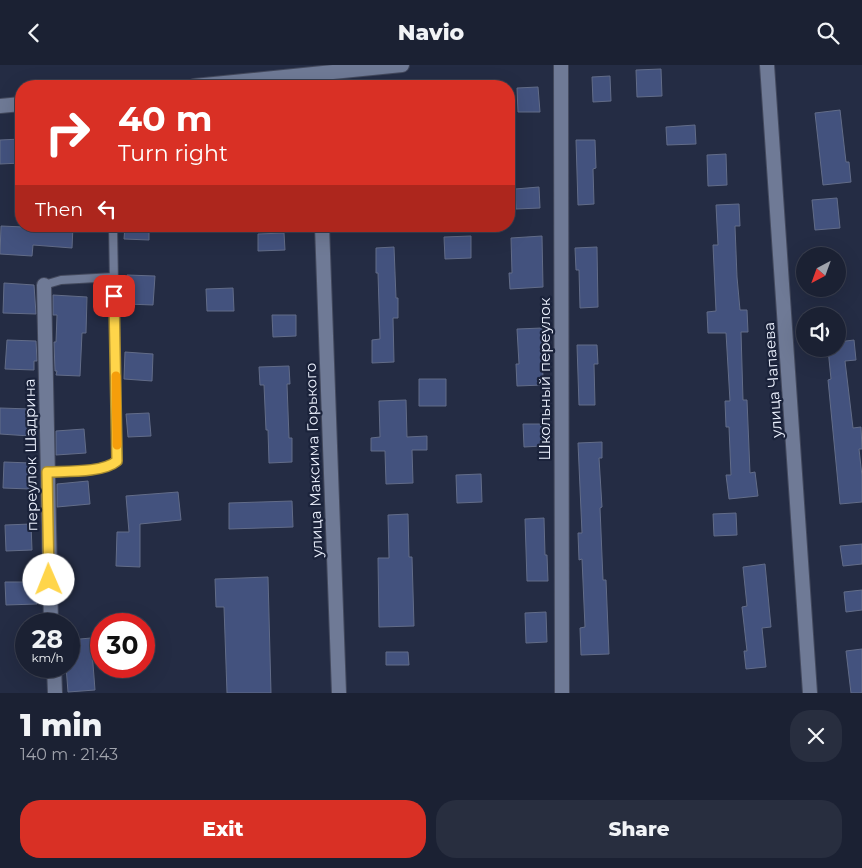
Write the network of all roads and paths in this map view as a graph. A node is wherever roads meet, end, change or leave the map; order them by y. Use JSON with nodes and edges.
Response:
{"nodes":[{"id":1,"x":402,"y":65,"type":"edge"},
{"id":2,"x":561,"y":65,"type":"edge"},
{"id":3,"x":767,"y":65,"type":"edge"},
{"id":4,"x":316,"y":75,"type":"edge"},
{"id":5,"x":261,"y":80,"type":"edge"},
{"id":6,"x":15,"y":105,"type":"edge"},
{"id":7,"x":0,"y":106,"type":"edge"},
{"id":8,"x":113,"y":232,"type":"edge"},
{"id":9,"x":322,"y":232,"type":"edge"},
{"id":10,"x":114,"y":277,"type":"junction"},
{"id":11,"x":44,"y":285,"type":"joint"},
{"id":12,"x":47,"y":472,"type":"junction"},
{"id":13,"x":50,"y":613,"type":"edge"},
{"id":14,"x":54,"y":678,"type":"edge"},
{"id":15,"x":55,"y":693,"type":"edge"},
{"id":16,"x":339,"y":693,"type":"edge"},
{"id":17,"x":562,"y":693,"type":"edge"},
{"id":18,"x":810,"y":693,"type":"edge"}],
"edges":[{"from":1,"to":4,"type":"street"},
{"from":2,"to":17,"type":"street","name":"Школьный переулок"},
{"from":3,"to":18,"type":"street","name":"улица Чапаева"},
{"from":4,"to":5,"type":"street"},
{"from":6,"to":7,"type":"street"},
{"from":8,"to":10,"type":"lane"},
{"from":9,"to":16,"type":"street","name":"улица Максима Горького"},
{"from":10,"to":11,"type":"lane"},
{"from":10,"to":12,"type":"lane"},
{"from":11,"to":12,"type":"street","name":"переулок Шадрина"},
{"from":12,"to":13,"type":"street","name":"переулок Шадрина"},
{"from":14,"to":15,"type":"street"}]}
